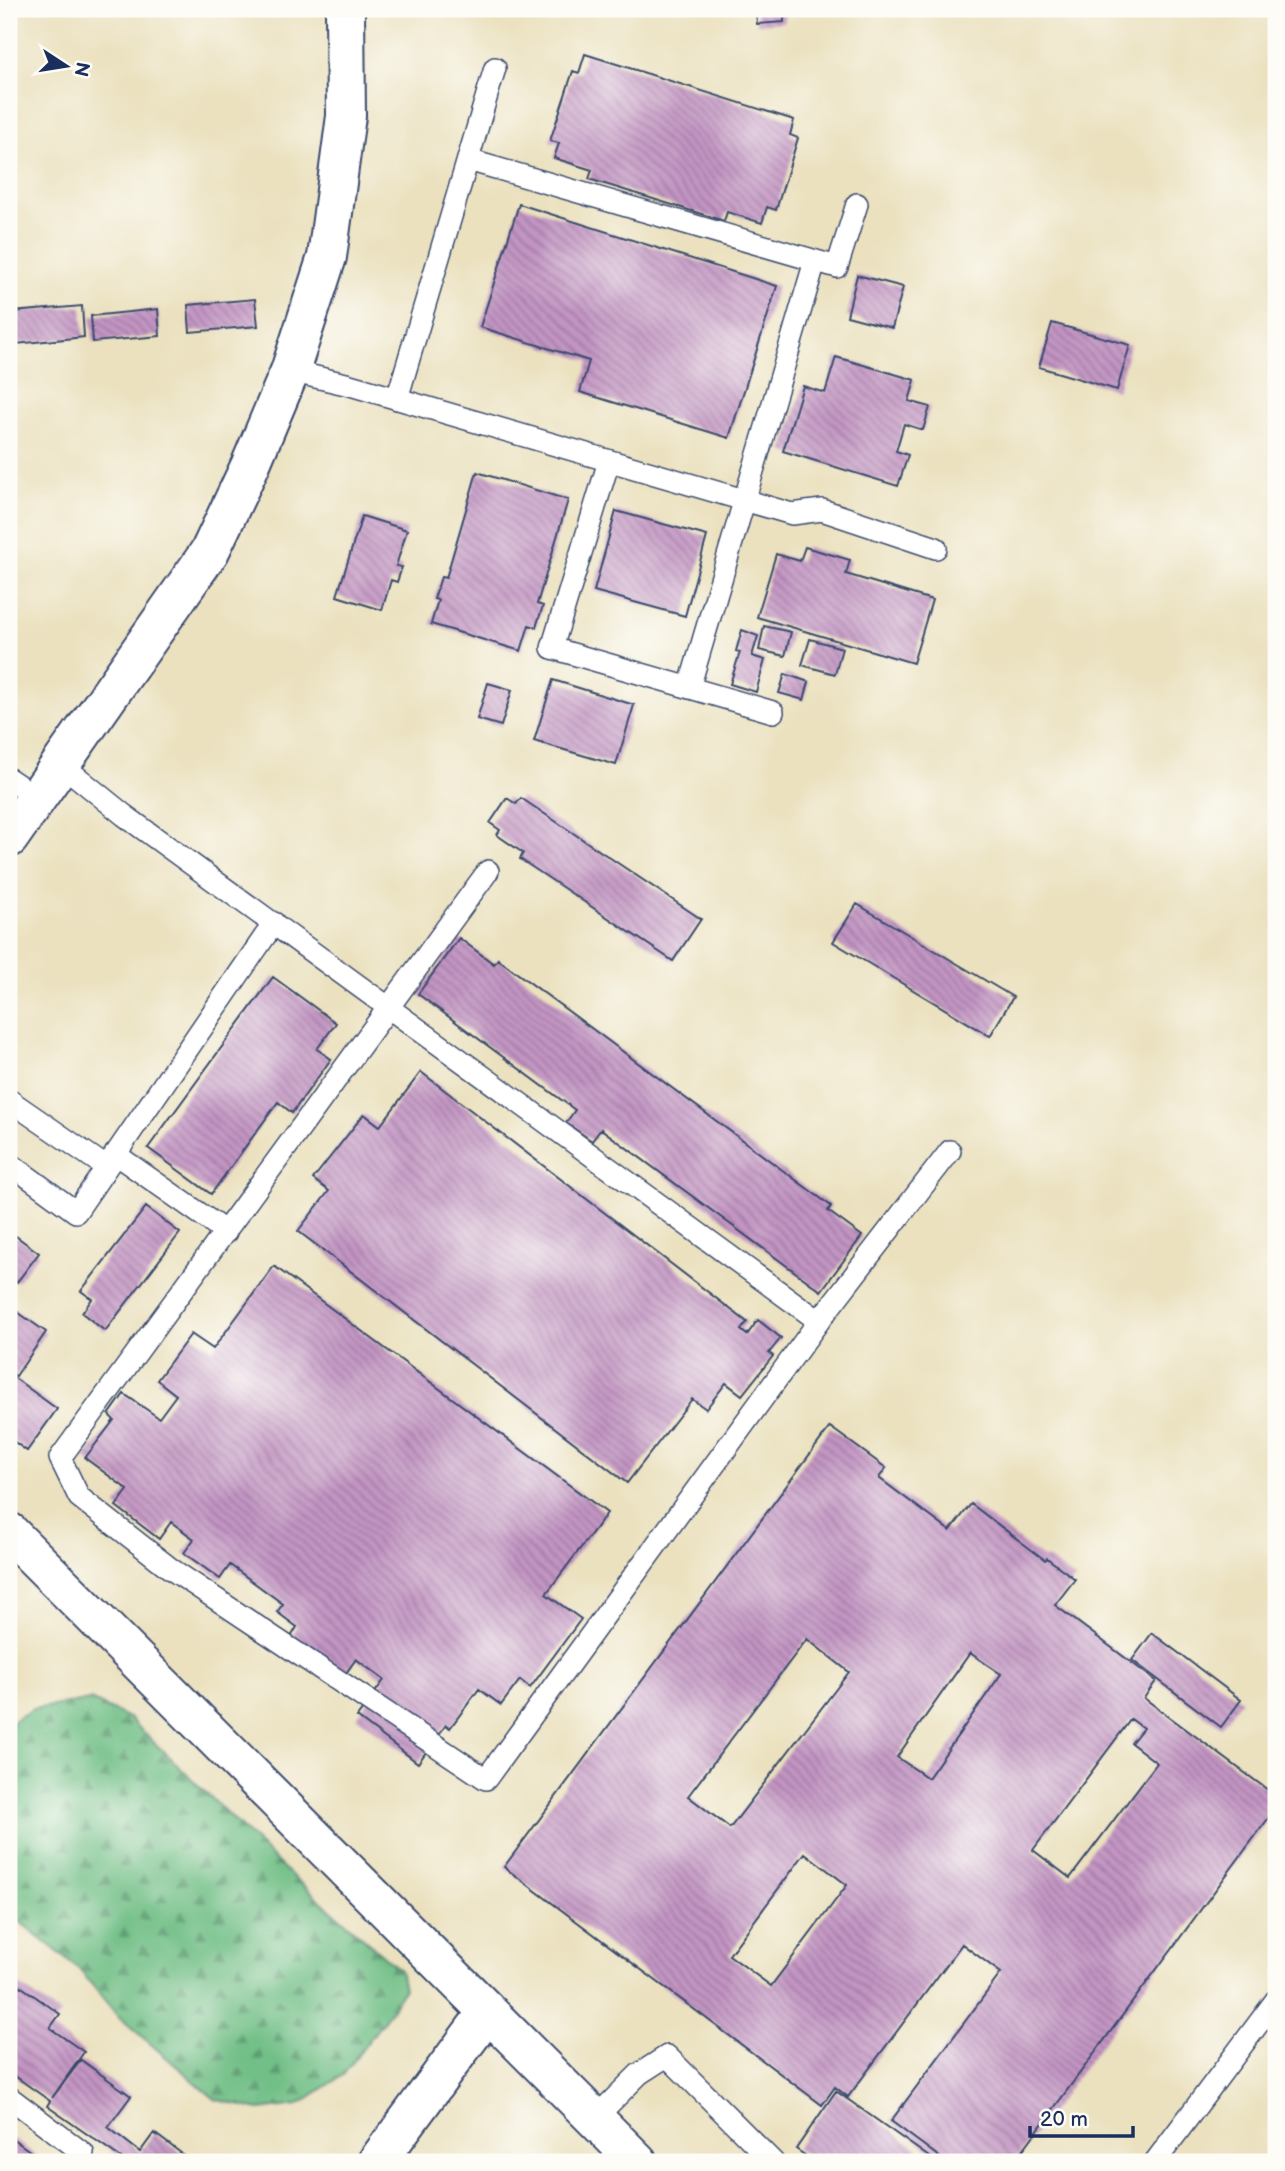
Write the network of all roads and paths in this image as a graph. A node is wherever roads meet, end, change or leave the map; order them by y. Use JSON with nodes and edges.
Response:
{"nodes":[{"id":1,"x":345,"y":9,"type":"edge"},
{"id":2,"x":495,"y":68,"type":"dead end"},
{"id":3,"x":468,"y":160,"type":"junction"},
{"id":4,"x":857,"y":204,"type":"dead end"},
{"id":5,"x":815,"y":261,"type":"junction"},
{"id":6,"x":290,"y":371,"type":"junction"},
{"id":7,"x":397,"y":399,"type":"junction"},
{"id":8,"x":609,"y":461,"type":"junction"},
{"id":9,"x":745,"y":500,"type":"junction"},
{"id":10,"x":936,"y":548,"type":"dead end"},
{"id":11,"x":689,"y":688,"type":"junction"},
{"id":12,"x":774,"y":712,"type":"dead end"},
{"id":13,"x":61,"y":764,"type":"junction"},
{"id":14,"x":22,"y":788,"type":"edge"},
{"id":15,"x":9,"y":838,"type":"edge"},
{"id":16,"x":488,"y":871,"type":"dead end"},
{"id":17,"x":274,"y":923,"type":"junction"},
{"id":18,"x":389,"y":1007,"type":"junction"},
{"id":19,"x":9,"y":1100,"type":"edge"},
{"id":20,"x":950,"y":1150,"type":"dead end"},
{"id":21,"x":111,"y":1160,"type":"junction"},
{"id":22,"x":9,"y":1163,"type":"edge"},
{"id":23,"x":226,"y":1232,"type":"junction"},
{"id":24,"x":819,"y":1321,"type":"junction"},
{"id":25,"x":9,"y":1532,"type":"edge"},
{"id":26,"x":1276,"y":2000,"type":"edge"},
{"id":27,"x":487,"y":2012,"type":"junction"},
{"id":28,"x":9,"y":2097,"type":"edge"},
{"id":29,"x":595,"y":2118,"type":"junction"},
{"id":30,"x":75,"y":2162,"type":"edge"},
{"id":31,"x":377,"y":2162,"type":"edge"},
{"id":32,"x":638,"y":2162,"type":"edge"},
{"id":33,"x":773,"y":2162,"type":"edge"},
{"id":34,"x":1156,"y":2162,"type":"edge"}],
"edges":[{"from":1,"to":6,"type":"street"},
{"from":2,"to":3,"type":"lane"},
{"from":3,"to":5,"type":"lane"},
{"from":3,"to":7,"type":"lane"},
{"from":4,"to":5,"type":"lane"},
{"from":5,"to":9,"type":"lane"},
{"from":6,"to":7,"type":"lane"},
{"from":6,"to":13,"type":"street"},
{"from":7,"to":8,"type":"lane"},
{"from":8,"to":9,"type":"lane"},
{"from":8,"to":11,"type":"lane"},
{"from":9,"to":10,"type":"lane"},
{"from":9,"to":11,"type":"lane"},
{"from":11,"to":12,"type":"lane"},
{"from":13,"to":14,"type":"street"},
{"from":13,"to":17,"type":"lane"},
{"from":14,"to":15,"type":"street"},
{"from":16,"to":18,"type":"lane"},
{"from":17,"to":18,"type":"lane"},
{"from":17,"to":21,"type":"lane"},
{"from":18,"to":23,"type":"lane"},
{"from":18,"to":24,"type":"lane"},
{"from":19,"to":21,"type":"lane"},
{"from":20,"to":24,"type":"lane"},
{"from":21,"to":22,"type":"lane"},
{"from":21,"to":23,"type":"lane"},
{"from":23,"to":24,"type":"lane"},
{"from":25,"to":27,"type":"street"},
{"from":26,"to":34,"type":"lane"},
{"from":27,"to":29,"type":"street"},
{"from":27,"to":31,"type":"street"},
{"from":28,"to":30,"type":"lane"},
{"from":29,"to":32,"type":"street"},
{"from":29,"to":33,"type":"lane"}]}
